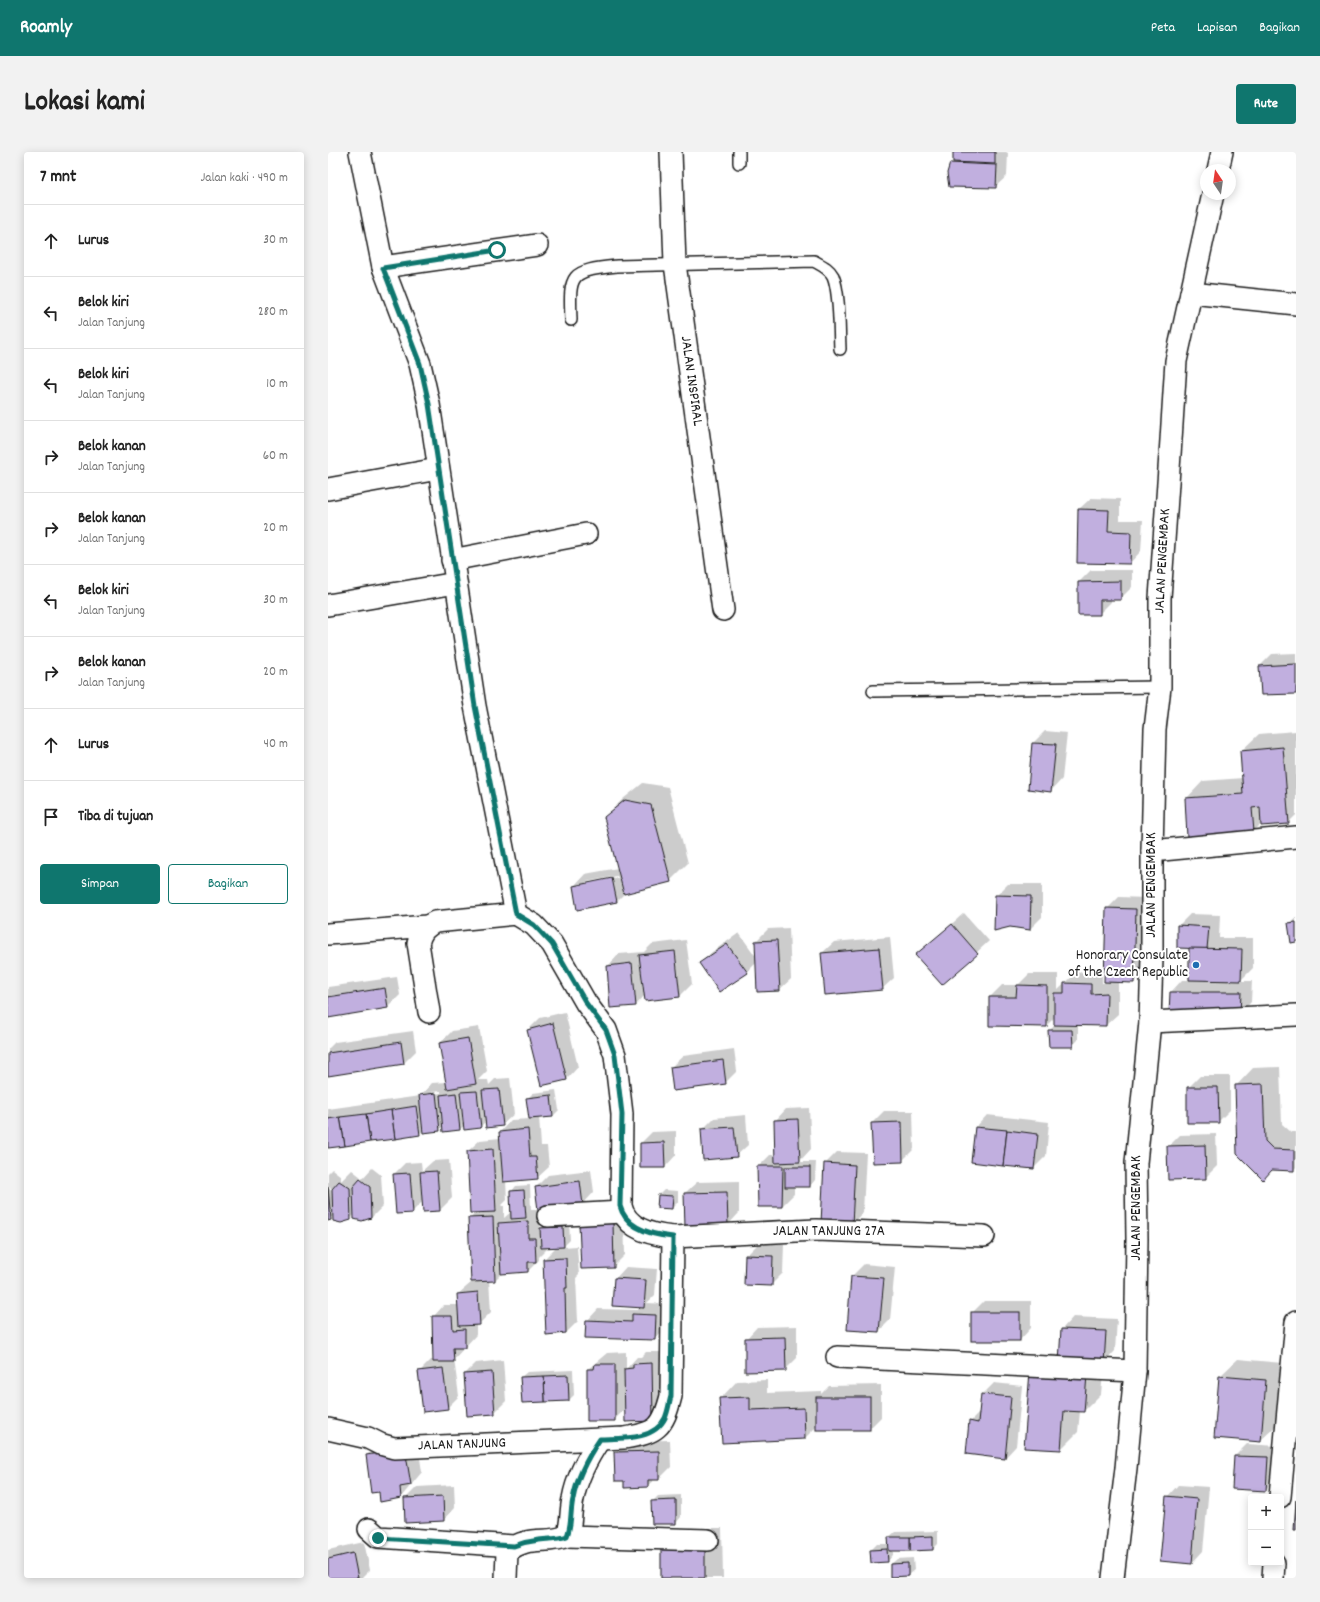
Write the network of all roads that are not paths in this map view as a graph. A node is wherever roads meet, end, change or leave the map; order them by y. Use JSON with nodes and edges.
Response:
{"nodes":[{"id":1,"x":360,"y":152,"type":"edge"},
{"id":2,"x":671,"y":152,"type":"edge"},
{"id":3,"x":1222,"y":152,"type":"edge"},
{"id":4,"x":1219,"y":164,"type":"edge"},
{"id":5,"x":1212,"y":200,"type":"edge"},
{"id":6,"x":537,"y":245,"type":"dead end"},
{"id":7,"x":675,"y":264,"type":"junction"},
{"id":8,"x":383,"y":268,"type":"junction"},
{"id":9,"x":1191,"y":293,"type":"junction"},
{"id":10,"x":1296,"y":304,"type":"edge"},
{"id":11,"x":571,"y":320,"type":"dead end"},
{"id":12,"x":840,"y":349,"type":"dead end"},
{"id":13,"x":438,"y":469,"type":"junction"},
{"id":14,"x":328,"y":489,"type":"edge"},
{"id":15,"x":586,"y":534,"type":"dead end"},
{"id":16,"x":452,"y":560,"type":"junction"},
{"id":17,"x":456,"y":583,"type":"junction"},
{"id":18,"x":328,"y":605,"type":"edge"},
{"id":19,"x":723,"y":610,"type":"dead end"},
{"id":20,"x":1160,"y":687,"type":"junction"},
{"id":21,"x":872,"y":691,"type":"dead end"},
{"id":22,"x":1296,"y":837,"type":"edge"},
{"id":23,"x":1152,"y":851,"type":"junction"},
{"id":24,"x":516,"y":914,"type":"junction"},
{"id":25,"x":427,"y":926,"type":"junction"},
{"id":26,"x":328,"y":934,"type":"edge"},
{"id":27,"x":429,"y":1012,"type":"dead end"},
{"id":28,"x":1296,"y":1015,"type":"edge"},
{"id":29,"x":1150,"y":1022,"type":"junction"},
{"id":30,"x":622,"y":1212,"type":"junction"},
{"id":31,"x":548,"y":1216,"type":"dead end"},
{"id":32,"x":984,"y":1236,"type":"dead end"},
{"id":33,"x":673,"y":1237,"type":"junction"},
{"id":34,"x":1296,"y":1322,"type":"edge"},
{"id":35,"x":837,"y":1357,"type":"dead end"},
{"id":36,"x":1135,"y":1371,"type":"junction"},
{"id":37,"x":328,"y":1429,"type":"edge"},
{"id":38,"x":600,"y":1439,"type":"junction"},
{"id":39,"x":1280,"y":1494,"type":"edge"},
{"id":40,"x":369,"y":1529,"type":"dead end"},
{"id":41,"x":567,"y":1536,"type":"junction"},
{"id":42,"x":708,"y":1540,"type":"dead end"},
{"id":43,"x":514,"y":1546,"type":"junction"},
{"id":44,"x":1274,"y":1566,"type":"edge"},
{"id":45,"x":506,"y":1578,"type":"edge"},
{"id":46,"x":1113,"y":1578,"type":"edge"},
{"id":47,"x":1273,"y":1578,"type":"edge"}],
"edges":[{"from":1,"to":8,"type":"street"},
{"from":2,"to":7,"type":"street","name":"JALAN INSPIRAL"},
{"from":3,"to":4,"type":"street"},
{"from":5,"to":9,"type":"street","name":"JALAN PENGEMBAK"},
{"from":6,"to":8,"type":"street"},
{"from":7,"to":11,"type":"lane"},
{"from":7,"to":12,"type":"lane"},
{"from":7,"to":19,"type":"street","name":"JALAN INSPIRAL"},
{"from":8,"to":13,"type":"street"},
{"from":9,"to":10,"type":"street"},
{"from":9,"to":20,"type":"street","name":"JALAN PENGEMBAK"},
{"from":13,"to":14,"type":"street"},
{"from":13,"to":16,"type":"street"},
{"from":15,"to":16,"type":"street"},
{"from":16,"to":17,"type":"street"},
{"from":17,"to":18,"type":"street"},
{"from":17,"to":24,"type":"street"},
{"from":20,"to":21,"type":"lane"},
{"from":20,"to":23,"type":"street","name":"JALAN PENGEMBAK"},
{"from":22,"to":23,"type":"street"},
{"from":23,"to":29,"type":"street","name":"JALAN PENGEMBAK"},
{"from":24,"to":25,"type":"street"},
{"from":24,"to":30,"type":"street"},
{"from":25,"to":26,"type":"street"},
{"from":25,"to":27,"type":"street"},
{"from":28,"to":29,"type":"street"},
{"from":29,"to":36,"type":"street","name":"JALAN PENGEMBAK"},
{"from":30,"to":31,"type":"street"},
{"from":30,"to":33,"type":"street"},
{"from":32,"to":33,"type":"street","name":"JALAN TANJUNG 27A"},
{"from":33,"to":38,"type":"street","name":"JALAN TANJUNG"},
{"from":34,"to":39,"type":"street"},
{"from":35,"to":36,"type":"street"},
{"from":36,"to":46,"type":"street","name":"JALAN PENGEMBAK"},
{"from":37,"to":38,"type":"street","name":"JALAN TANJUNG"},
{"from":38,"to":41,"type":"street"},
{"from":40,"to":43,"type":"street"},
{"from":41,"to":42,"type":"street"},
{"from":41,"to":43,"type":"street"},
{"from":43,"to":45,"type":"street"},
{"from":44,"to":47,"type":"street"}]}
